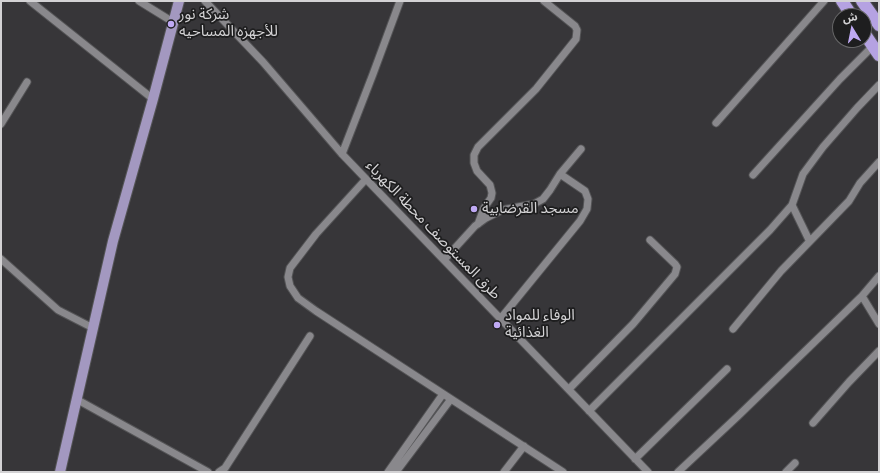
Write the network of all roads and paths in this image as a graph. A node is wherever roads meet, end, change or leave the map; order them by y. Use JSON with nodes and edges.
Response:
{"nodes":[{"id":1,"x":30,"y":1,"type":"edge"},
{"id":2,"x":139,"y":1,"type":"edge"},
{"id":3,"x":179,"y":1,"type":"edge"},
{"id":4,"x":205,"y":1,"type":"edge"},
{"id":5,"x":400,"y":1,"type":"edge"},
{"id":6,"x":544,"y":1,"type":"edge"},
{"id":7,"x":824,"y":1,"type":"edge"},
{"id":8,"x":862,"y":1,"type":"edge"},
{"id":9,"x":173,"y":22,"type":"junction"},
{"id":10,"x":879,"y":25,"type":"edge"},
{"id":11,"x":876,"y":50,"type":"edge"},
{"id":12,"x":27,"y":82,"type":"dead end"},
{"id":13,"x":879,"y":85,"type":"edge"},
{"id":14,"x":153,"y":99,"type":"junction"},
{"id":15,"x":716,"y":123,"type":"dead end"},
{"id":16,"x":1,"y":124,"type":"edge"},
{"id":17,"x":581,"y":149,"type":"dead end"},
{"id":18,"x":342,"y":154,"type":"junction"},
{"id":19,"x":879,"y":162,"type":"edge"},
{"id":20,"x":560,"y":174,"type":"junction"},
{"id":21,"x":753,"y":175,"type":"dead end"},
{"id":22,"x":366,"y":179,"type":"junction"},
{"id":23,"x":792,"y":205,"type":"junction"},
{"id":24,"x":478,"y":224,"type":"junction"},
{"id":25,"x":650,"y":240,"type":"dead end"},
{"id":26,"x":809,"y":240,"type":"junction"},
{"id":27,"x":1,"y":259,"type":"edge"},
{"id":28,"x":444,"y":260,"type":"junction"},
{"id":29,"x":879,"y":276,"type":"edge"},
{"id":30,"x":862,"y":296,"type":"junction"},
{"id":31,"x":501,"y":318,"type":"junction"},
{"id":32,"x":879,"y":324,"type":"edge"},
{"id":33,"x":93,"y":328,"type":"junction"},
{"id":34,"x":733,"y":329,"type":"dead end"},
{"id":35,"x":310,"y":336,"type":"dead end"},
{"id":36,"x":879,"y":351,"type":"edge"},
{"id":37,"x":727,"y":369,"type":"dead end"},
{"id":38,"x":569,"y":389,"type":"junction"},
{"id":39,"x":443,"y":394,"type":"junction"},
{"id":40,"x":76,"y":399,"type":"junction"},
{"id":41,"x":451,"y":399,"type":"junction"},
{"id":42,"x":589,"y":411,"type":"junction"},
{"id":43,"x":813,"y":423,"type":"dead end"},
{"id":44,"x":524,"y":446,"type":"junction"},
{"id":45,"x":635,"y":459,"type":"junction"},
{"id":46,"x":795,"y":463,"type":"dead end"},
{"id":47,"x":60,"y":472,"type":"edge"},
{"id":48,"x":208,"y":472,"type":"edge"},
{"id":49,"x":219,"y":472,"type":"edge"},
{"id":50,"x":388,"y":472,"type":"edge"},
{"id":51,"x":396,"y":472,"type":"edge"},
{"id":52,"x":504,"y":472,"type":"edge"},
{"id":53,"x":563,"y":472,"type":"edge"},
{"id":54,"x":648,"y":472,"type":"edge"},
{"id":55,"x":678,"y":472,"type":"edge"},
{"id":56,"x":786,"y":472,"type":"edge"}],
"edges":[{"from":1,"to":14,"type":"street"},
{"from":2,"to":9,"type":"street"},
{"from":3,"to":9,"type":"main road"},
{"from":4,"to":18,"type":"street","name":"طرق المستوصف محطة الكهرباء"},
{"from":5,"to":18,"type":"street"},
{"from":6,"to":24,"type":"street"},
{"from":7,"to":15,"type":"street"},
{"from":8,"to":10,"type":"highway"},
{"from":9,"to":14,"type":"main road"},
{"from":11,"to":21,"type":"street"},
{"from":12,"to":16,"type":"street"},
{"from":13,"to":23,"type":"street"},
{"from":14,"to":33,"type":"main road"},
{"from":17,"to":20,"type":"street"},
{"from":18,"to":22,"type":"street","name":"طرق المستوصف محطة الكهرباء"},
{"from":19,"to":26,"type":"street"},
{"from":20,"to":24,"type":"street"},
{"from":20,"to":31,"type":"street"},
{"from":22,"to":28,"type":"street","name":"طرق المستوصف محطة الكهرباء"},
{"from":22,"to":39,"type":"street"},
{"from":23,"to":26,"type":"street"},
{"from":23,"to":42,"type":"street"},
{"from":24,"to":28,"type":"street"},
{"from":25,"to":38,"type":"street"},
{"from":26,"to":34,"type":"street"},
{"from":27,"to":33,"type":"street"},
{"from":28,"to":31,"type":"street","name":"طرق المستوصف محطة الكهرباء"},
{"from":29,"to":30,"type":"street"},
{"from":30,"to":32,"type":"street"},
{"from":30,"to":55,"type":"street"},
{"from":31,"to":38,"type":"street","name":"طرق المستوصف محطة الكهرباء"},
{"from":33,"to":40,"type":"main road"},
{"from":35,"to":49,"type":"street"},
{"from":36,"to":43,"type":"street"},
{"from":37,"to":45,"type":"street"},
{"from":38,"to":42,"type":"street","name":"طرق المستوصف محطة الكهرباء"},
{"from":39,"to":41,"type":"street"},
{"from":39,"to":50,"type":"street"},
{"from":40,"to":47,"type":"main road"},
{"from":40,"to":48,"type":"street"},
{"from":41,"to":44,"type":"street"},
{"from":41,"to":51,"type":"street"},
{"from":42,"to":45,"type":"street","name":"طرق المستوصف محطة الكهرباء"},
{"from":44,"to":52,"type":"street"},
{"from":44,"to":53,"type":"street"},
{"from":45,"to":54,"type":"street","name":"طرق المستوصف محطة الكهرباء"},
{"from":46,"to":56,"type":"street"}]}
